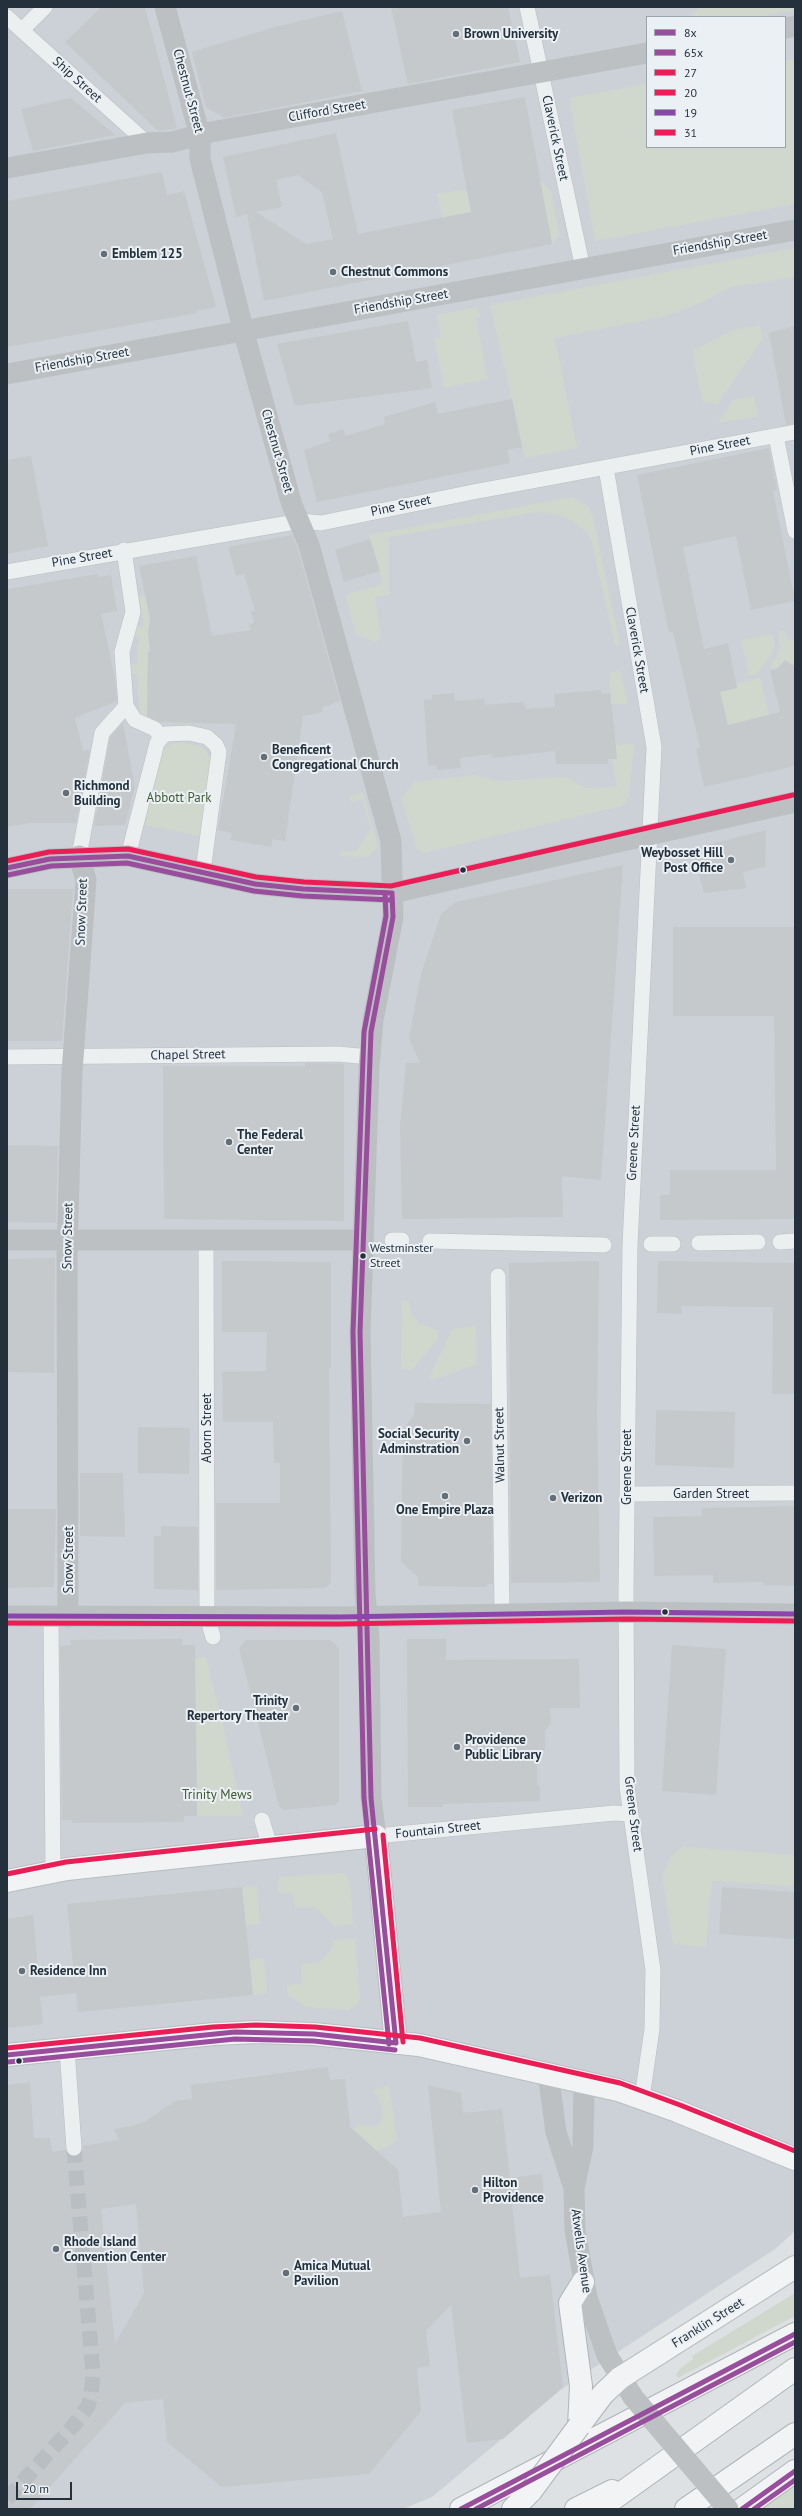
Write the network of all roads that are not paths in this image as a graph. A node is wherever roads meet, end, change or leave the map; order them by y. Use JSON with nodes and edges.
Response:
{"nodes":[{"id":1,"x":45,"y":7,"type":"edge"},
{"id":2,"x":166,"y":7,"type":"edge"},
{"id":3,"x":527,"y":7,"type":"edge"},
{"id":4,"x":7,"y":17,"type":"edge"},
{"id":5,"x":22,"y":30,"type":"junction"},
{"id":6,"x":646,"y":54,"type":"edge"},
{"id":7,"x":541,"y":73,"type":"junction"},
{"id":8,"x":200,"y":136,"type":"junction"},
{"id":9,"x":147,"y":143,"type":"junction"},
{"id":10,"x":7,"y":168,"type":"edge"},
{"id":11,"x":795,"y":230,"type":"edge"},
{"id":12,"x":583,"y":268,"type":"junction"},
{"id":13,"x":243,"y":329,"type":"junction"},
{"id":14,"x":7,"y":374,"type":"edge"},
{"id":15,"x":795,"y":432,"type":"edge"},
{"id":16,"x":776,"y":436,"type":"junction"},
{"id":17,"x":606,"y":468,"type":"junction"},
{"id":18,"x":301,"y":521,"type":"junction"},
{"id":19,"x":795,"y":531,"type":"edge"},
{"id":20,"x":124,"y":550,"type":"junction"},
{"id":21,"x":7,"y":572,"type":"edge"},
{"id":22,"x":126,"y":706,"type":"junction"},
{"id":23,"x":161,"y":737,"type":"junction"},
{"id":24,"x":795,"y":802,"type":"edge"},
{"id":25,"x":649,"y":834,"type":"junction"},
{"id":26,"x":79,"y":856,"type":"junction"},
{"id":27,"x":128,"y":856,"type":"junction"},
{"id":28,"x":7,"y":868,"type":"edge"},
{"id":29,"x":203,"y":871,"type":"junction"},
{"id":30,"x":392,"y":893,"type":"junction"},
{"id":31,"x":73,"y":1056,"type":"junction"},
{"id":32,"x":7,"y":1057,"type":"edge"},
{"id":33,"x":369,"y":1057,"type":"junction"},
{"id":34,"x":7,"y":1240,"type":"edge"},
{"id":35,"x":67,"y":1240,"type":"junction"},
{"id":36,"x":206,"y":1240,"type":"junction"},
{"id":37,"x":362,"y":1240,"type":"junction"},
{"id":38,"x":430,"y":1241,"type":"dead end"},
{"id":39,"x":795,"y":1241,"type":"edge"},
{"id":40,"x":758,"y":1242,"type":"dead end"},
{"id":41,"x":780,"y":1242,"type":"dead end"},
{"id":42,"x":699,"y":1243,"type":"dead end"},
{"id":43,"x":651,"y":1244,"type":"dead end"},
{"id":44,"x":674,"y":1244,"type":"dead end"},
{"id":45,"x":604,"y":1245,"type":"dead end"},
{"id":46,"x":498,"y":1276,"type":"dead end"},
{"id":47,"x":795,"y":1493,"type":"edge"},
{"id":48,"x":627,"y":1494,"type":"junction"},
{"id":49,"x":626,"y":1612,"type":"junction"},
{"id":50,"x":502,"y":1614,"type":"junction"},
{"id":51,"x":795,"y":1614,"type":"edge"},
{"id":52,"x":7,"y":1616,"type":"edge"},
{"id":53,"x":60,"y":1617,"type":"junction"},
{"id":54,"x":207,"y":1617,"type":"junction"},
{"id":55,"x":367,"y":1617,"type":"junction"},
{"id":56,"x":213,"y":1637,"type":"dead end"},
{"id":57,"x":631,"y":1814,"type":"junction"},
{"id":58,"x":262,"y":1820,"type":"dead end"},
{"id":59,"x":376,"y":1836,"type":"junction"},
{"id":60,"x":270,"y":1847,"type":"junction"},
{"id":61,"x":53,"y":1872,"type":"junction"},
{"id":62,"x":7,"y":1881,"type":"edge"},
{"id":63,"x":396,"y":2043,"type":"junction"},
{"id":64,"x":67,"y":2049,"type":"junction"},
{"id":65,"x":7,"y":2055,"type":"edge"},
{"id":66,"x":548,"y":2073,"type":"junction"},
{"id":67,"x":584,"y":2082,"type":"junction"},
{"id":68,"x":642,"y":2098,"type":"junction"},
{"id":69,"x":74,"y":2148,"type":"tunnel mouth"},
{"id":70,"x":793,"y":2160,"type":"edge"},
{"id":71,"x":574,"y":2188,"type":"junction"},
{"id":72,"x":792,"y":2266,"type":"edge"},
{"id":73,"x":583,"y":2282,"type":"junction"},
{"id":74,"x":795,"y":2334,"type":"edge"},
{"id":75,"x":795,"y":2369,"type":"edge"},
{"id":76,"x":620,"y":2378,"type":"junction"},
{"id":77,"x":579,"y":2426,"type":"junction"},
{"id":78,"x":795,"y":2434,"type":"edge"},
{"id":79,"x":795,"y":2471,"type":"edge"},
{"id":80,"x":650,"y":2472,"type":"junction"},
{"id":81,"x":461,"y":2509,"type":"edge"},
{"id":82,"x":514,"y":2509,"type":"edge"},
{"id":83,"x":576,"y":2509,"type":"edge"},
{"id":84,"x":599,"y":2509,"type":"edge"},
{"id":85,"x":686,"y":2509,"type":"edge"},
{"id":86,"x":728,"y":2509,"type":"edge"},
{"id":87,"x":742,"y":2509,"type":"edge"}],
"edges":[{"from":1,"to":5,"type":"street"},
{"from":2,"to":8,"type":"street","name":"Chestnut Street"},
{"from":3,"to":7,"type":"street","name":"Claverick Street"},
{"from":4,"to":5,"type":"street","name":"Ship Street"},
{"from":5,"to":9,"type":"street","name":"Ship Street"},
{"from":6,"to":7,"type":"street","name":"Clifford Street"},
{"from":7,"to":8,"type":"street","name":"Clifford Street"},
{"from":7,"to":12,"type":"street","name":"Claverick Street"},
{"from":8,"to":9,"type":"street","name":"Clifford Street"},
{"from":8,"to":13,"type":"street","name":"Chestnut Street"},
{"from":9,"to":10,"type":"street","name":"Clifford Street"},
{"from":11,"to":12,"type":"street","name":"Friendship Street"},
{"from":12,"to":13,"type":"street","name":"Friendship Street"},
{"from":13,"to":14,"type":"street","name":"Friendship Street"},
{"from":13,"to":18,"type":"street","name":"Chestnut Street"},
{"from":15,"to":16,"type":"street","name":"Pine Street"},
{"from":16,"to":17,"type":"street","name":"Pine Street"},
{"from":16,"to":19,"type":"street"},
{"from":17,"to":18,"type":"street","name":"Pine Street"},
{"from":17,"to":25,"type":"street","name":"Claverick Street"},
{"from":18,"to":20,"type":"street","name":"Pine Street"},
{"from":18,"to":30,"type":"street","name":"Chestnut Street"},
{"from":20,"to":21,"type":"street","name":"Pine Street"},
{"from":20,"to":22,"type":"street"},
{"from":22,"to":23,"type":"street"},
{"from":22,"to":26,"type":"street"},
{"from":23,"to":27,"type":"street"},
{"from":23,"to":29,"type":"street"},
{"from":24,"to":25,"type":"street"},
{"from":25,"to":30,"type":"street"},
{"from":25,"to":48,"type":"street","name":"Greene Street"},
{"from":26,"to":27,"type":"street"},
{"from":26,"to":28,"type":"street"},
{"from":26,"to":31,"type":"street","name":"Snow Street"},
{"from":27,"to":29,"type":"street"},
{"from":29,"to":30,"type":"street"},
{"from":30,"to":33,"type":"street","name":"Chestnut Street"},
{"from":31,"to":32,"type":"street","name":"Chapel Street"},
{"from":31,"to":33,"type":"street","name":"Chapel Street"},
{"from":31,"to":35,"type":"street","name":"Snow Street"},
{"from":33,"to":37,"type":"street","name":"Chestnut Street"},
{"from":34,"to":35,"type":"street"},
{"from":35,"to":36,"type":"street"},
{"from":35,"to":53,"type":"street","name":"Snow Street"},
{"from":36,"to":37,"type":"street"},
{"from":36,"to":54,"type":"street","name":"Aborn Street"},
{"from":37,"to":55,"type":"street","name":"Chestnut Street"},
{"from":38,"to":45,"type":"street"},
{"from":39,"to":41,"type":"street"},
{"from":40,"to":42,"type":"street"},
{"from":43,"to":44,"type":"street"},
{"from":46,"to":50,"type":"street","name":"Walnut Street"},
{"from":47,"to":48,"type":"street","name":"Garden Street"},
{"from":48,"to":49,"type":"street","name":"Greene Street"},
{"from":49,"to":50,"type":"street"},
{"from":49,"to":51,"type":"street"},
{"from":49,"to":57,"type":"street","name":"Greene Street"},
{"from":50,"to":55,"type":"street"},
{"from":52,"to":53,"type":"street"},
{"from":53,"to":54,"type":"street"},
{"from":53,"to":61,"type":"street","name":"Snow Street"},
{"from":54,"to":55,"type":"street"},
{"from":54,"to":56,"type":"street","name":"Aborn Street"},
{"from":55,"to":59,"type":"street","name":"Chestnut Street"},
{"from":57,"to":59,"type":"street","name":"Fountain Street"},
{"from":57,"to":68,"type":"street","name":"Greene Street"},
{"from":58,"to":60,"type":"street"},
{"from":59,"to":60,"type":"main road","name":"Fountain Street"},
{"from":59,"to":63,"type":"main road"},
{"from":60,"to":61,"type":"main road","name":"Fountain Street"},
{"from":61,"to":62,"type":"main road","name":"Fountain Street"},
{"from":63,"to":64,"type":"main road"},
{"from":63,"to":66,"type":"main road"},
{"from":64,"to":65,"type":"main road"},
{"from":64,"to":69,"type":"street"},
{"from":66,"to":67,"type":"main road"},
{"from":66,"to":71,"type":"street","name":"Atwells Avenue"},
{"from":67,"to":68,"type":"main road"},
{"from":67,"to":71,"type":"street","name":"Atwells Avenue"},
{"from":68,"to":70,"type":"main road"},
{"from":71,"to":73,"type":"street","name":"Atwells Avenue"},
{"from":72,"to":76,"type":"main road","name":"Franklin Street"},
{"from":73,"to":76,"type":"street","name":"Atwells Avenue"},
{"from":73,"to":77,"type":"main road"},
{"from":74,"to":81,"type":"main road"},
{"from":75,"to":80,"type":"main road"},
{"from":76,"to":77,"type":"main road","name":"Franklin Street"},
{"from":76,"to":86,"type":"street","name":"Atwells Avenue","bridge":true},
{"from":77,"to":82,"type":"main road","name":"Franklin Street","bridge":true},
{"from":78,"to":85,"type":"main road"},
{"from":79,"to":87,"type":"main road"},
{"from":80,"to":83,"type":"main road"},
{"from":80,"to":84,"type":"main road"}]}
